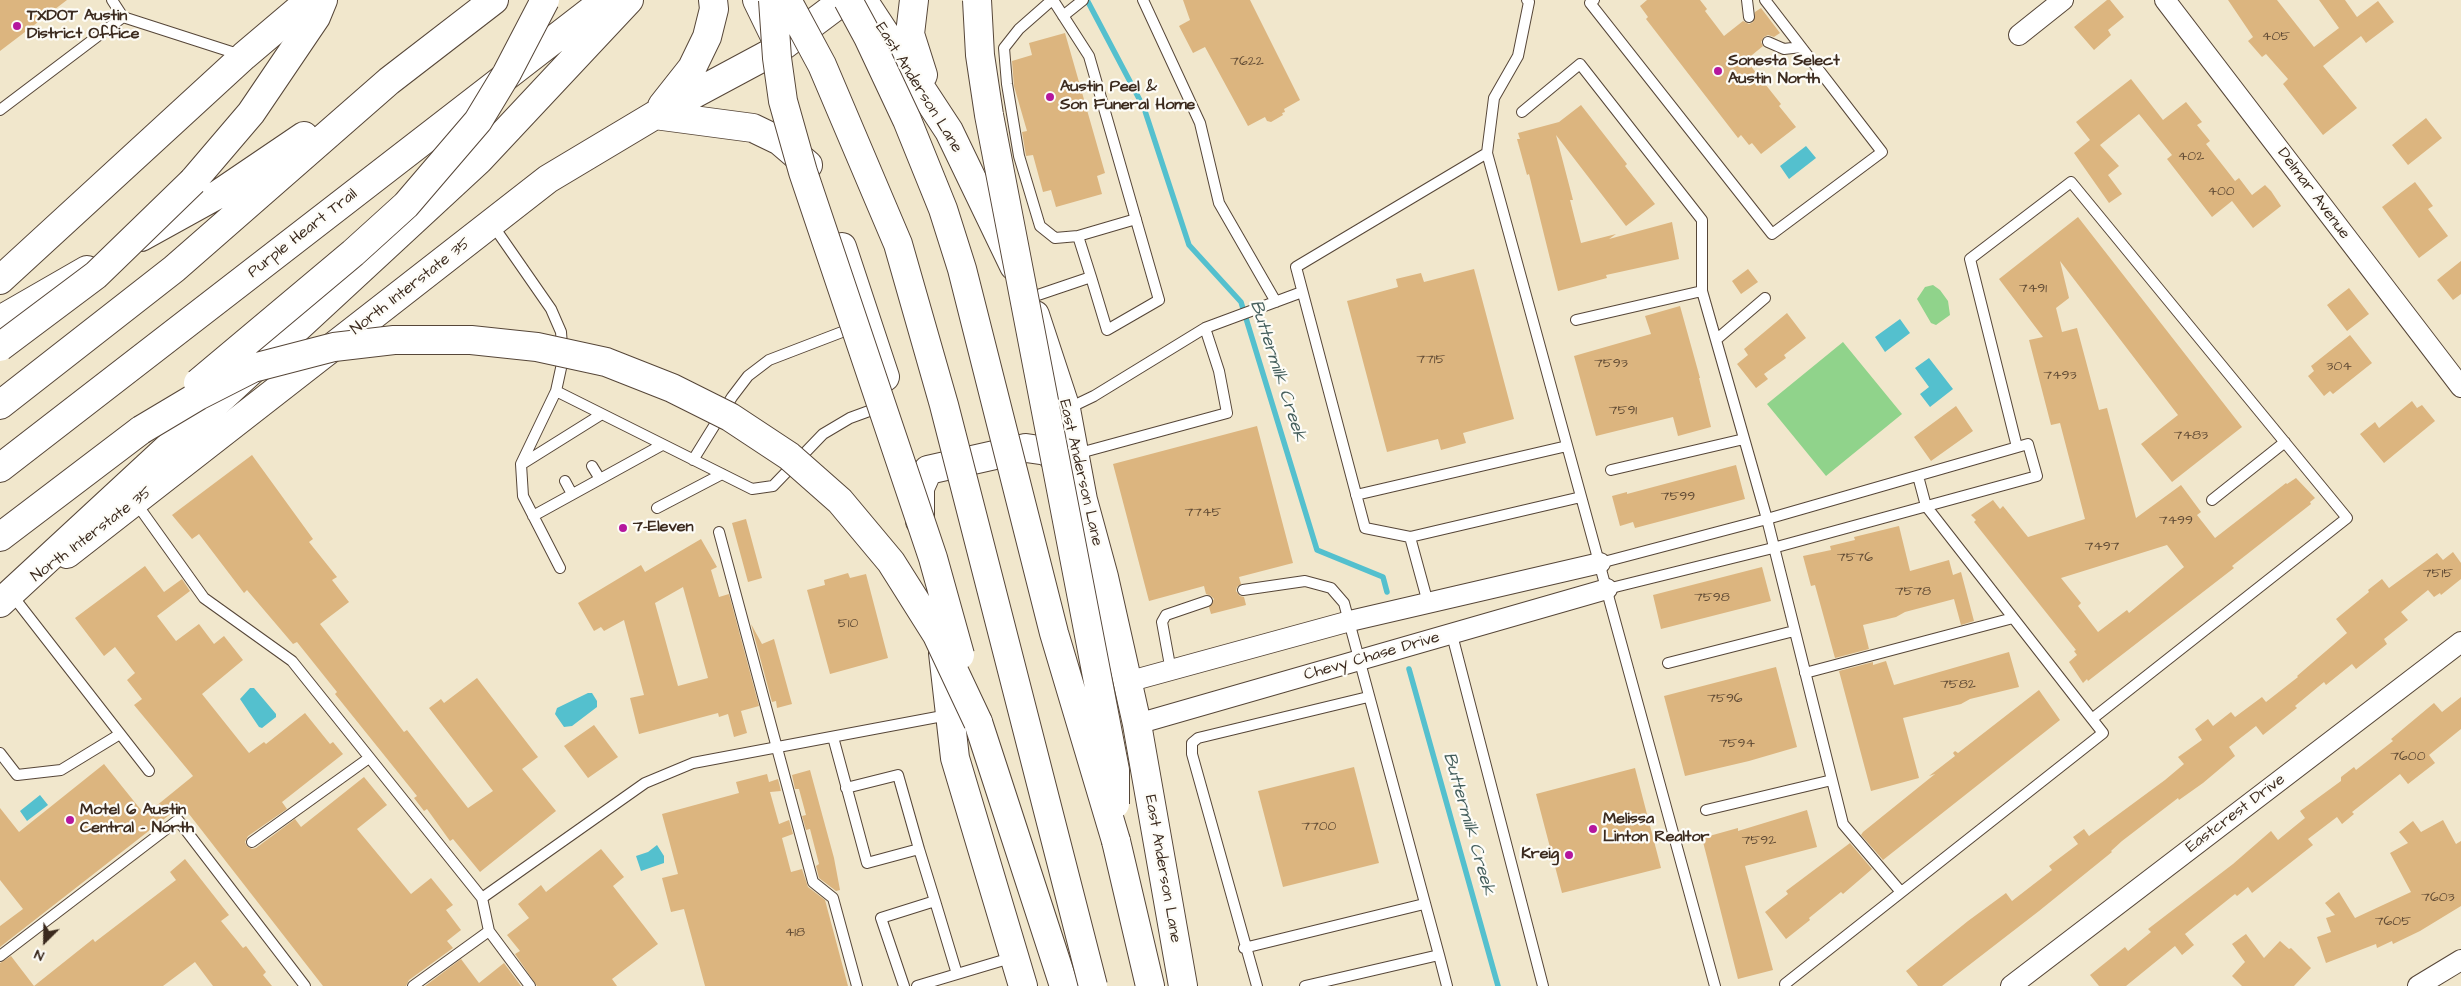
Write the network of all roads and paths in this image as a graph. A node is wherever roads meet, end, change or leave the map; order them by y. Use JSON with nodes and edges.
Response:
{"nodes":[{"id":1,"x":112,"y":0,"type":"edge"},
{"id":2,"x":310,"y":0,"type":"edge"},
{"id":3,"x":323,"y":0,"type":"edge"},
{"id":4,"x":494,"y":0,"type":"edge"},
{"id":5,"x":545,"y":0,"type":"edge"},
{"id":6,"x":605,"y":0,"type":"edge"},
{"id":7,"x":629,"y":0,"type":"edge"},
{"id":8,"x":713,"y":0,"type":"edge"},
{"id":9,"x":757,"y":0,"type":"edge"},
{"id":10,"x":773,"y":0,"type":"edge"},
{"id":11,"x":786,"y":0,"type":"edge"},
{"id":12,"x":844,"y":0,"type":"edge"},
{"id":13,"x":848,"y":0,"type":"edge"},
{"id":14,"x":863,"y":0,"type":"edge"},
{"id":15,"x":914,"y":0,"type":"edge"},
{"id":16,"x":977,"y":0,"type":"edge"},
{"id":17,"x":1053,"y":0,"type":"edge"},
{"id":18,"x":1143,"y":0,"type":"edge"},
{"id":19,"x":1527,"y":0,"type":"edge"},
{"id":20,"x":1594,"y":0,"type":"edge"},
{"id":21,"x":1747,"y":0,"type":"edge"},
{"id":22,"x":1766,"y":0,"type":"edge"},
{"id":23,"x":2063,"y":0,"type":"edge"},
{"id":24,"x":2166,"y":0,"type":"edge"},
{"id":25,"x":1080,"y":3,"type":"edge"},
{"id":26,"x":1063,"y":16,"type":"junction"},
{"id":27,"x":123,"y":17,"type":"junction"},
{"id":28,"x":1749,"y":17,"type":"dead end"},
{"id":29,"x":2019,"y":35,"type":"dead end"},
{"id":30,"x":1768,"y":42,"type":"dead end"},
{"id":31,"x":1801,"y":47,"type":"junction"},
{"id":32,"x":780,"y":48,"type":"junction"},
{"id":33,"x":244,"y":56,"type":"junction"},
{"id":34,"x":389,"y":81,"type":"junction"},
{"id":35,"x":0,"y":110,"type":"edge"},
{"id":36,"x":1522,"y":112,"type":"dead end"},
{"id":37,"x":655,"y":115,"type":"junction"},
{"id":38,"x":949,"y":131,"type":"junction"},
{"id":39,"x":1487,"y":153,"type":"junction"},
{"id":40,"x":817,"y":175,"type":"junction"},
{"id":41,"x":1136,"y":219,"type":"junction"},
{"id":42,"x":492,"y":224,"type":"junction"},
{"id":43,"x":1078,"y":236,"type":"junction"},
{"id":44,"x":1091,"y":277,"type":"junction"},
{"id":45,"x":0,"y":280,"type":"edge"},
{"id":46,"x":1702,"y":291,"type":"junction"},
{"id":47,"x":1302,"y":292,"type":"junction"},
{"id":48,"x":1029,"y":298,"type":"junction"},
{"id":49,"x":1765,"y":298,"type":"dead end"},
{"id":50,"x":1276,"y":302,"type":"junction"},
{"id":51,"x":0,"y":320,"type":"edge"},
{"id":52,"x":1576,"y":320,"type":"dead end"},
{"id":53,"x":869,"y":322,"type":"junction"},
{"id":54,"x":1205,"y":328,"type":"junction"},
{"id":55,"x":1717,"y":339,"type":"junction"},
{"id":56,"x":0,"y":347,"type":"edge"},
{"id":57,"x":2461,"y":388,"type":"edge"},
{"id":58,"x":556,"y":391,"type":"junction"},
{"id":59,"x":893,"y":402,"type":"junction"},
{"id":60,"x":0,"y":405,"type":"edge"},
{"id":61,"x":1066,"y":409,"type":"junction"},
{"id":62,"x":602,"y":414,"type":"junction"},
{"id":63,"x":141,"y":430,"type":"junction"},
{"id":64,"x":1744,"y":439,"type":"junction"},
{"id":65,"x":2286,"y":442,"type":"junction"},
{"id":66,"x":662,"y":445,"type":"junction"},
{"id":67,"x":1567,"y":446,"type":"junction"},
{"id":68,"x":2017,"y":447,"type":"junction"},
{"id":69,"x":1075,"y":454,"type":"junction"},
{"id":70,"x":692,"y":460,"type":"junction"},
{"id":71,"x":521,"y":464,"type":"junction"},
{"id":72,"x":592,"y":466,"type":"dead end"},
{"id":73,"x":0,"y":468,"type":"edge"},
{"id":74,"x":1611,"y":470,"type":"dead end"},
{"id":75,"x":722,"y":474,"type":"junction"},
{"id":76,"x":1918,"y":476,"type":"junction"},
{"id":77,"x":600,"y":479,"type":"junction"},
{"id":78,"x":565,"y":481,"type":"dead end"},
{"id":79,"x":572,"y":494,"type":"junction"},
{"id":80,"x":1356,"y":495,"type":"junction"},
{"id":81,"x":1581,"y":497,"type":"junction"},
{"id":82,"x":1083,"y":500,"type":"junction"},
{"id":83,"x":2212,"y":500,"type":"dead end"},
{"id":84,"x":136,"y":503,"type":"junction"},
{"id":85,"x":1926,"y":506,"type":"junction"},
{"id":86,"x":657,"y":508,"type":"dead end"},
{"id":87,"x":533,"y":516,"type":"junction"},
{"id":88,"x":1767,"y":519,"type":"junction"},
{"id":89,"x":919,"y":527,"type":"junction"},
{"id":90,"x":719,"y":532,"type":"dead end"},
{"id":91,"x":0,"y":537,"type":"edge"},
{"id":92,"x":1410,"y":538,"type":"junction"},
{"id":93,"x":1774,"y":548,"type":"junction"},
{"id":94,"x":1600,"y":563,"type":"junction"},
{"id":95,"x":560,"y":568,"type":"dead end"},
{"id":96,"x":1607,"y":589,"type":"junction"},
{"id":97,"x":1243,"y":590,"type":"dead end"},
{"id":98,"x":4,"y":601,"type":"edge"},
{"id":99,"x":1207,"y":601,"type":"dead end"},
{"id":100,"x":1428,"y":604,"type":"junction"},
{"id":101,"x":2013,"y":618,"type":"junction"},
{"id":102,"x":1350,"y":621,"type":"junction"},
{"id":103,"x":1794,"y":632,"type":"junction"},
{"id":104,"x":1452,"y":635,"type":"junction"},
{"id":105,"x":2461,"y":642,"type":"edge"},
{"id":106,"x":1358,"y":660,"type":"junction"},
{"id":107,"x":1668,"y":663,"type":"dead end"},
{"id":108,"x":1171,"y":671,"type":"junction"},
{"id":109,"x":1805,"y":673,"type":"junction"},
{"id":110,"x":1127,"y":682,"type":"junction"},
{"id":111,"x":1368,"y":697,"type":"junction"},
{"id":112,"x":950,"y":715,"type":"junction"},
{"id":113,"x":2092,"y":719,"type":"junction"},
{"id":114,"x":978,"y":722,"type":"junction"},
{"id":115,"x":1137,"y":724,"type":"junction"},
{"id":116,"x":120,"y":734,"type":"junction"},
{"id":117,"x":833,"y":737,"type":"junction"},
{"id":118,"x":778,"y":747,"type":"junction"},
{"id":119,"x":0,"y":753,"type":"edge"},
{"id":120,"x":369,"y":758,"type":"junction"},
{"id":121,"x":149,"y":771,"type":"dead end"},
{"id":122,"x":1832,"y":780,"type":"junction"},
{"id":123,"x":846,"y":788,"type":"junction"},
{"id":124,"x":1706,"y":810,"type":"dead end"},
{"id":125,"x":1116,"y":840,"type":"junction"},
{"id":126,"x":252,"y":842,"type":"dead end"},
{"id":127,"x":919,"y":850,"type":"junction"},
{"id":128,"x":1901,"y":892,"type":"junction"},
{"id":129,"x":482,"y":898,"type":"junction"},
{"id":130,"x":935,"y":901,"type":"junction"},
{"id":131,"x":1424,"y":904,"type":"junction"},
{"id":132,"x":490,"y":931,"type":"junction"},
{"id":133,"x":1244,"y":948,"type":"junction"},
{"id":134,"x":1439,"y":955,"type":"junction"},
{"id":135,"x":0,"y":956,"type":"edge"},
{"id":136,"x":1014,"y":957,"type":"junction"},
{"id":137,"x":2461,"y":960,"type":"edge"},
{"id":138,"x":954,"y":979,"type":"edge"},
{"id":139,"x":1785,"y":984,"type":"dead end"},
{"id":140,"x":305,"y":986,"type":"edge"},
{"id":141,"x":414,"y":986,"type":"edge"},
{"id":142,"x":530,"y":986,"type":"edge"},
{"id":143,"x":858,"y":986,"type":"edge"},
{"id":144,"x":904,"y":986,"type":"edge"},
{"id":145,"x":917,"y":986,"type":"edge"},
{"id":146,"x":1023,"y":986,"type":"edge"},
{"id":147,"x":1064,"y":986,"type":"edge"},
{"id":148,"x":1092,"y":986,"type":"edge"},
{"id":149,"x":1150,"y":986,"type":"edge"},
{"id":150,"x":1183,"y":986,"type":"edge"},
{"id":151,"x":1256,"y":986,"type":"edge"},
{"id":152,"x":1305,"y":986,"type":"edge"},
{"id":153,"x":1447,"y":986,"type":"edge"},
{"id":154,"x":1543,"y":986,"type":"edge"},
{"id":155,"x":1715,"y":986,"type":"edge"},
{"id":156,"x":2011,"y":986,"type":"edge"},
{"id":157,"x":2418,"y":986,"type":"edge"}],
"edges":[{"from":1,"to":27,"type":"lane"},
{"from":2,"to":33,"type":"main road"},
{"from":3,"to":56,"type":"main road","bridge":true},
{"from":4,"to":34,"type":"main road"},
{"from":5,"to":63,"type":"main road","bridge":true},
{"from":6,"to":73,"type":"main road","name":"Purple Heart Trail"},
{"from":7,"to":98,"type":"main road"},
{"from":8,"to":37,"type":"main road"},
{"from":9,"to":32,"type":"main road"},
{"from":10,"to":114,"type":"main road","bridge":true},
{"from":11,"to":148,"type":"main road","bridge":true},
{"from":12,"to":32,"type":"main road","name":"North Interstate 35"},
{"from":13,"to":125,"type":"main road","bridge":true},
{"from":14,"to":38,"type":"main road","name":"East Anderson Lane"},
{"from":15,"to":38,"type":"main road"},
{"from":16,"to":125,"type":"main road","bridge":true},
{"from":17,"to":26,"type":"lane"},
{"from":17,"to":43,"type":"lane"},
{"from":18,"to":50,"type":"lane"},
{"from":19,"to":39,"type":"lane"},
{"from":20,"to":31,"type":"lane"},
{"from":21,"to":28,"type":"lane"},
{"from":22,"to":31,"type":"lane"},
{"from":23,"to":29,"type":"street"},
{"from":24,"to":57,"type":"street","name":"Delmar Avenue"},
{"from":25,"to":26,"type":"lane"},
{"from":26,"to":41,"type":"lane"},
{"from":27,"to":33,"type":"lane"},
{"from":27,"to":35,"type":"lane"},
{"from":30,"to":31,"type":"lane"},
{"from":32,"to":37,"type":"main road","name":"North Interstate 35"},
{"from":32,"to":40,"type":"main road"},
{"from":33,"to":45,"type":"main road"},
{"from":34,"to":51,"type":"main road"},
{"from":34,"to":60,"type":"main road"},
{"from":36,"to":46,"type":"lane"},
{"from":37,"to":40,"type":"main road"},
{"from":37,"to":42,"type":"main road","name":"North Interstate 35"},
{"from":38,"to":48,"type":"main road","name":"East Anderson Lane"},
{"from":39,"to":47,"type":"lane"},
{"from":39,"to":67,"type":"lane"},
{"from":40,"to":53,"type":"main road"},
{"from":41,"to":43,"type":"lane"},
{"from":41,"to":44,"type":"lane"},
{"from":42,"to":58,"type":"lane"},
{"from":42,"to":84,"type":"main road","name":"North Interstate 35"},
{"from":43,"to":44,"type":"lane"},
{"from":44,"to":48,"type":"lane"},
{"from":46,"to":52,"type":"lane"},
{"from":46,"to":55,"type":"lane"},
{"from":47,"to":50,"type":"lane"},
{"from":47,"to":80,"type":"lane"},
{"from":48,"to":61,"type":"main road","name":"East Anderson Lane"},
{"from":49,"to":55,"type":"lane"},
{"from":50,"to":54,"type":"lane"},
{"from":53,"to":59,"type":"main road"},
{"from":53,"to":70,"type":"lane"},
{"from":54,"to":61,"type":"lane"},
{"from":54,"to":69,"type":"lane"},
{"from":55,"to":64,"type":"lane"},
{"from":58,"to":62,"type":"lane"},
{"from":58,"to":71,"type":"lane"},
{"from":59,"to":75,"type":"lane"},
{"from":59,"to":89,"type":"main road"},
{"from":61,"to":69,"type":"main road","name":"East Anderson Lane"},
{"from":62,"to":66,"type":"lane"},
{"from":62,"to":71,"type":"lane"},
{"from":63,"to":91,"type":"main road"},
{"from":63,"to":114,"type":"main road","bridge":true},
{"from":64,"to":74,"type":"lane"},
{"from":64,"to":88,"type":"lane"},
{"from":65,"to":68,"type":"lane"},
{"from":65,"to":83,"type":"lane"},
{"from":65,"to":113,"type":"lane"},
{"from":66,"to":70,"type":"lane"},
{"from":66,"to":77,"type":"lane"},
{"from":67,"to":80,"type":"lane"},
{"from":67,"to":81,"type":"lane"},
{"from":68,"to":76,"type":"lane"},
{"from":68,"to":85,"type":"lane"},
{"from":69,"to":82,"type":"main road","name":"East Anderson Lane"},
{"from":70,"to":75,"type":"lane"},
{"from":71,"to":87,"type":"lane"},
{"from":72,"to":77,"type":"lane"},
{"from":75,"to":86,"type":"lane"},
{"from":76,"to":85,"type":"lane"},
{"from":76,"to":88,"type":"lane"},
{"from":77,"to":79,"type":"lane"},
{"from":78,"to":79,"type":"lane"},
{"from":79,"to":87,"type":"lane"},
{"from":80,"to":92,"type":"lane"},
{"from":81,"to":92,"type":"lane"},
{"from":81,"to":94,"type":"lane"},
{"from":82,"to":89,"type":"main road"},
{"from":82,"to":110,"type":"main road","name":"East Anderson Lane"},
{"from":84,"to":98,"type":"main road","name":"North Interstate 35"},
{"from":84,"to":120,"type":"lane"},
{"from":85,"to":93,"type":"lane"},
{"from":85,"to":101,"type":"lane"},
{"from":87,"to":95,"type":"lane"},
{"from":88,"to":93,"type":"lane"},
{"from":88,"to":94,"type":"lane"},
{"from":89,"to":112,"type":"main road"},
{"from":90,"to":118,"type":"lane"},
{"from":92,"to":100,"type":"lane"},
{"from":93,"to":96,"type":"lane"},
{"from":93,"to":103,"type":"lane"},
{"from":94,"to":96,"type":"lane"},
{"from":94,"to":100,"type":"street"},
{"from":96,"to":104,"type":"street","name":"Chevy Chase Drive"},
{"from":96,"to":155,"type":"lane"},
{"from":97,"to":102,"type":"lane"},
{"from":98,"to":116,"type":"lane"},
{"from":99,"to":108,"type":"lane"},
{"from":100,"to":102,"type":"street"},
{"from":101,"to":109,"type":"lane"},
{"from":101,"to":113,"type":"lane"},
{"from":102,"to":106,"type":"lane"},
{"from":102,"to":108,"type":"street"},
{"from":103,"to":107,"type":"lane"},
{"from":103,"to":109,"type":"lane"},
{"from":104,"to":106,"type":"street","name":"Chevy Chase Drive"},
{"from":104,"to":154,"type":"lane"},
{"from":105,"to":156,"type":"street","name":"Eastcrest Drive"},
{"from":106,"to":111,"type":"lane"},
{"from":106,"to":115,"type":"street","name":"Chevy Chase Drive"},
{"from":108,"to":110,"type":"street"},
{"from":109,"to":122,"type":"lane"},
{"from":110,"to":115,"type":"main road","name":"East Anderson Lane"},
{"from":111,"to":131,"type":"lane"},
{"from":111,"to":133,"type":"lane"},
{"from":112,"to":117,"type":"lane"},
{"from":112,"to":136,"type":"main road"},
{"from":113,"to":128,"type":"lane"},
{"from":114,"to":147,"type":"main road"},
{"from":115,"to":150,"type":"main road","name":"East Anderson Lane"},
{"from":116,"to":119,"type":"lane"},
{"from":116,"to":121,"type":"lane"},
{"from":117,"to":118,"type":"lane"},
{"from":117,"to":123,"type":"lane"},
{"from":118,"to":129,"type":"lane"},
{"from":118,"to":143,"type":"lane"},
{"from":120,"to":126,"type":"lane"},
{"from":120,"to":129,"type":"lane"},
{"from":122,"to":124,"type":"lane"},
{"from":122,"to":128,"type":"lane"},
{"from":123,"to":127,"type":"lane"},
{"from":123,"to":127,"type":"lane"},
{"from":125,"to":149,"type":"main road"},
{"from":127,"to":130,"type":"lane"},
{"from":128,"to":139,"type":"lane"},
{"from":129,"to":132,"type":"lane"},
{"from":130,"to":138,"type":"lane"},
{"from":130,"to":144,"type":"lane"},
{"from":131,"to":133,"type":"lane"},
{"from":131,"to":134,"type":"lane"},
{"from":132,"to":141,"type":"lane"},
{"from":132,"to":142,"type":"lane"},
{"from":133,"to":151,"type":"lane"},
{"from":134,"to":152,"type":"lane"},
{"from":134,"to":153,"type":"lane"},
{"from":135,"to":140,"type":"lane"},
{"from":136,"to":138,"type":"lane"},
{"from":136,"to":146,"type":"main road"},
{"from":137,"to":157,"type":"street"},
{"from":138,"to":145,"type":"lane"}]}
